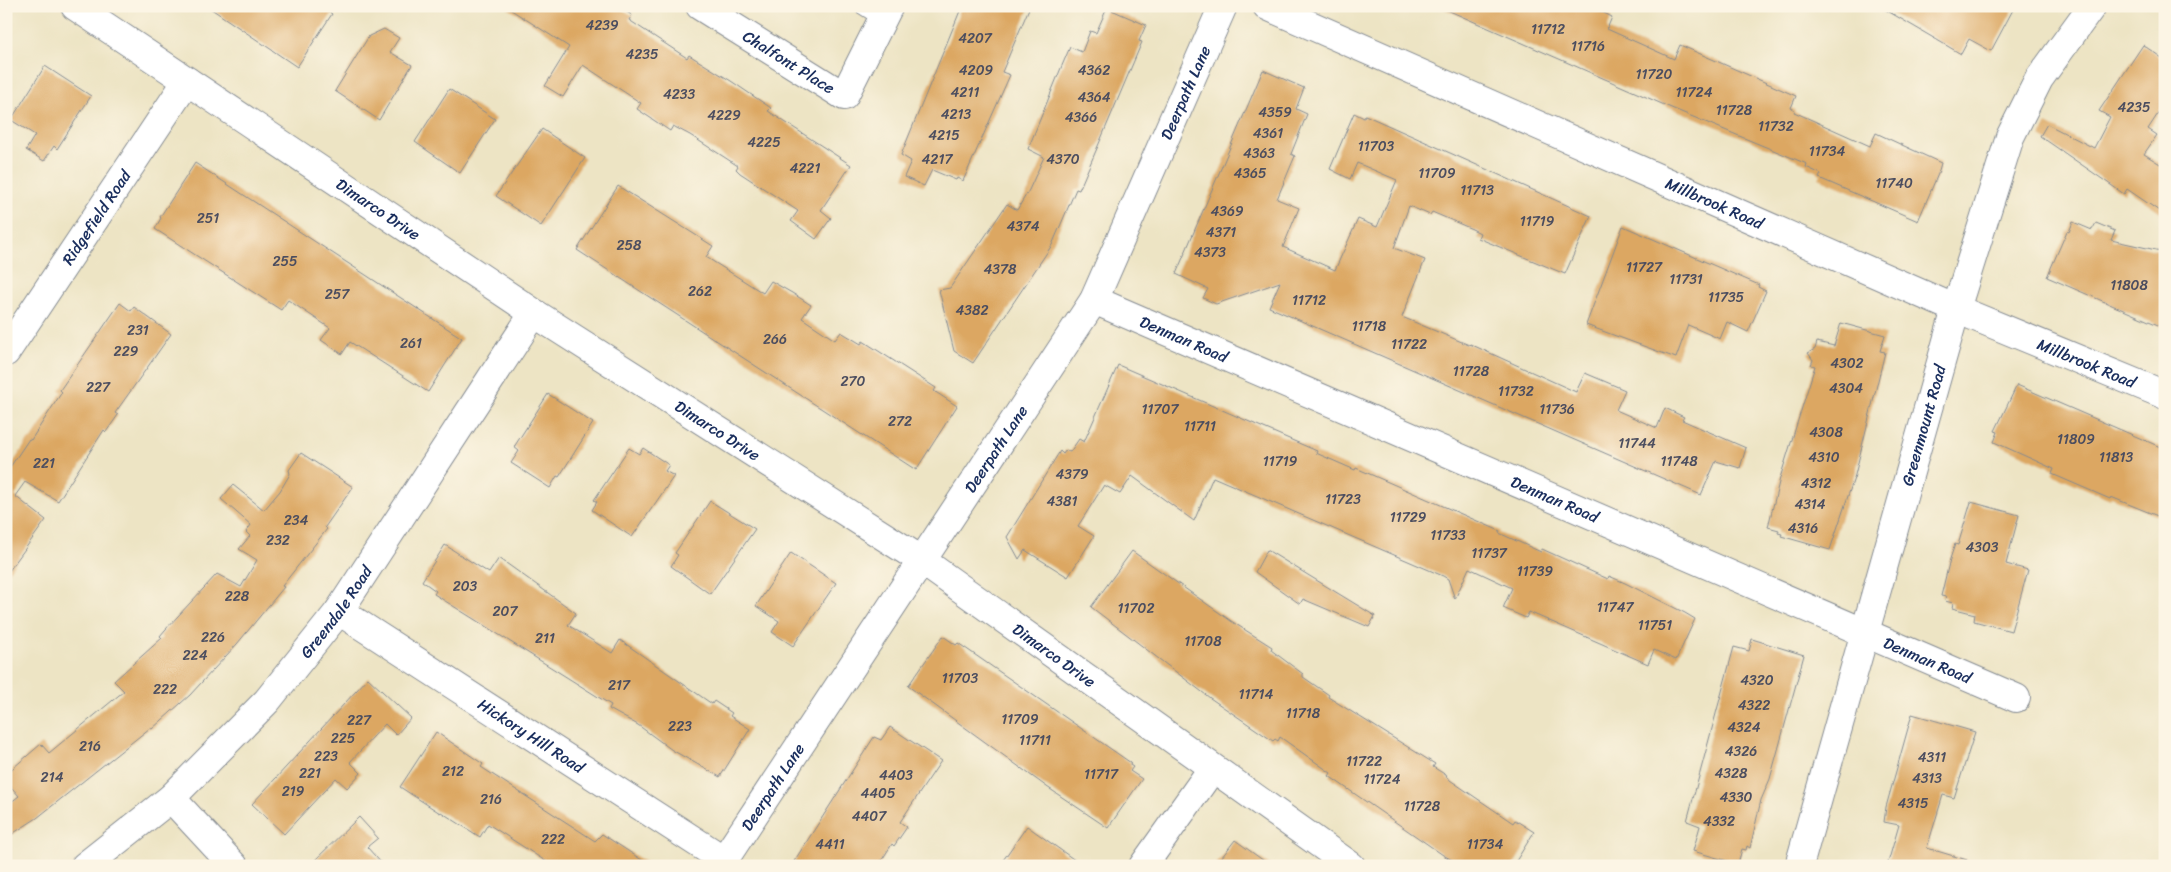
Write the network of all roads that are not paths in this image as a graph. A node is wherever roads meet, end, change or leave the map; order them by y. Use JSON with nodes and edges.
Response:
{"nodes":[{"id":1,"x":75,"y":6,"type":"edge"},
{"id":2,"x":700,"y":6,"type":"edge"},
{"id":3,"x":1223,"y":6,"type":"edge"},
{"id":4,"x":1267,"y":6,"type":"edge"},
{"id":5,"x":2092,"y":6,"type":"edge"},
{"id":6,"x":878,"y":11,"type":"edge"},
{"id":7,"x":187,"y":80,"type":"junction"},
{"id":8,"x":1094,"y":300,"type":"junction"},
{"id":9,"x":1956,"y":310,"type":"junction"},
{"id":10,"x":534,"y":313,"type":"junction"},
{"id":11,"x":6,"y":352,"type":"edge"},
{"id":12,"x":2165,"y":395,"type":"edge"},
{"id":13,"x":921,"y":560,"type":"junction"},
{"id":14,"x":339,"y":611,"type":"junction"},
{"id":15,"x":1864,"y":632,"type":"junction"},
{"id":16,"x":2016,"y":698,"type":"dead end"},
{"id":17,"x":1212,"y":769,"type":"junction"},
{"id":18,"x":171,"y":798,"type":"junction"},
{"id":19,"x":722,"y":863,"type":"edge"},
{"id":20,"x":85,"y":866,"type":"edge"},
{"id":21,"x":234,"y":866,"type":"edge"},
{"id":22,"x":1143,"y":866,"type":"edge"},
{"id":23,"x":1350,"y":866,"type":"edge"},
{"id":24,"x":1799,"y":866,"type":"edge"}],
"edges":[{"from":1,"to":7,"type":"street","name":"Dimarco Drive"},
{"from":2,"to":6,"type":"street","name":"Chalfont Place"},
{"from":3,"to":8,"type":"street","name":"Deerpath Lane"},
{"from":4,"to":9,"type":"street","name":"Millbrook Road"},
{"from":5,"to":9,"type":"street","name":"Greenmount Road"},
{"from":7,"to":10,"type":"street","name":"Dimarco Drive"},
{"from":7,"to":11,"type":"street","name":"Ridgefield Road"},
{"from":8,"to":13,"type":"street","name":"Deerpath Lane"},
{"from":8,"to":15,"type":"street","name":"Denman Road"},
{"from":9,"to":12,"type":"street","name":"Millbrook Road"},
{"from":9,"to":15,"type":"street","name":"Greenmount Road"},
{"from":10,"to":13,"type":"street","name":"Dimarco Drive"},
{"from":10,"to":14,"type":"street","name":"Greendale Road"},
{"from":13,"to":17,"type":"street","name":"Dimarco Drive"},
{"from":13,"to":19,"type":"street","name":"Deerpath Lane"},
{"from":14,"to":18,"type":"street","name":"Greendale Road"},
{"from":14,"to":19,"type":"street","name":"Hickory Hill Road"},
{"from":15,"to":16,"type":"street","name":"Denman Road"},
{"from":15,"to":24,"type":"street","name":"Greenmount Road"},
{"from":17,"to":22,"type":"street"},
{"from":17,"to":23,"type":"street","name":"Dimarco Drive"},
{"from":18,"to":20,"type":"street","name":"Greendale Road"},
{"from":18,"to":21,"type":"street"}]}
